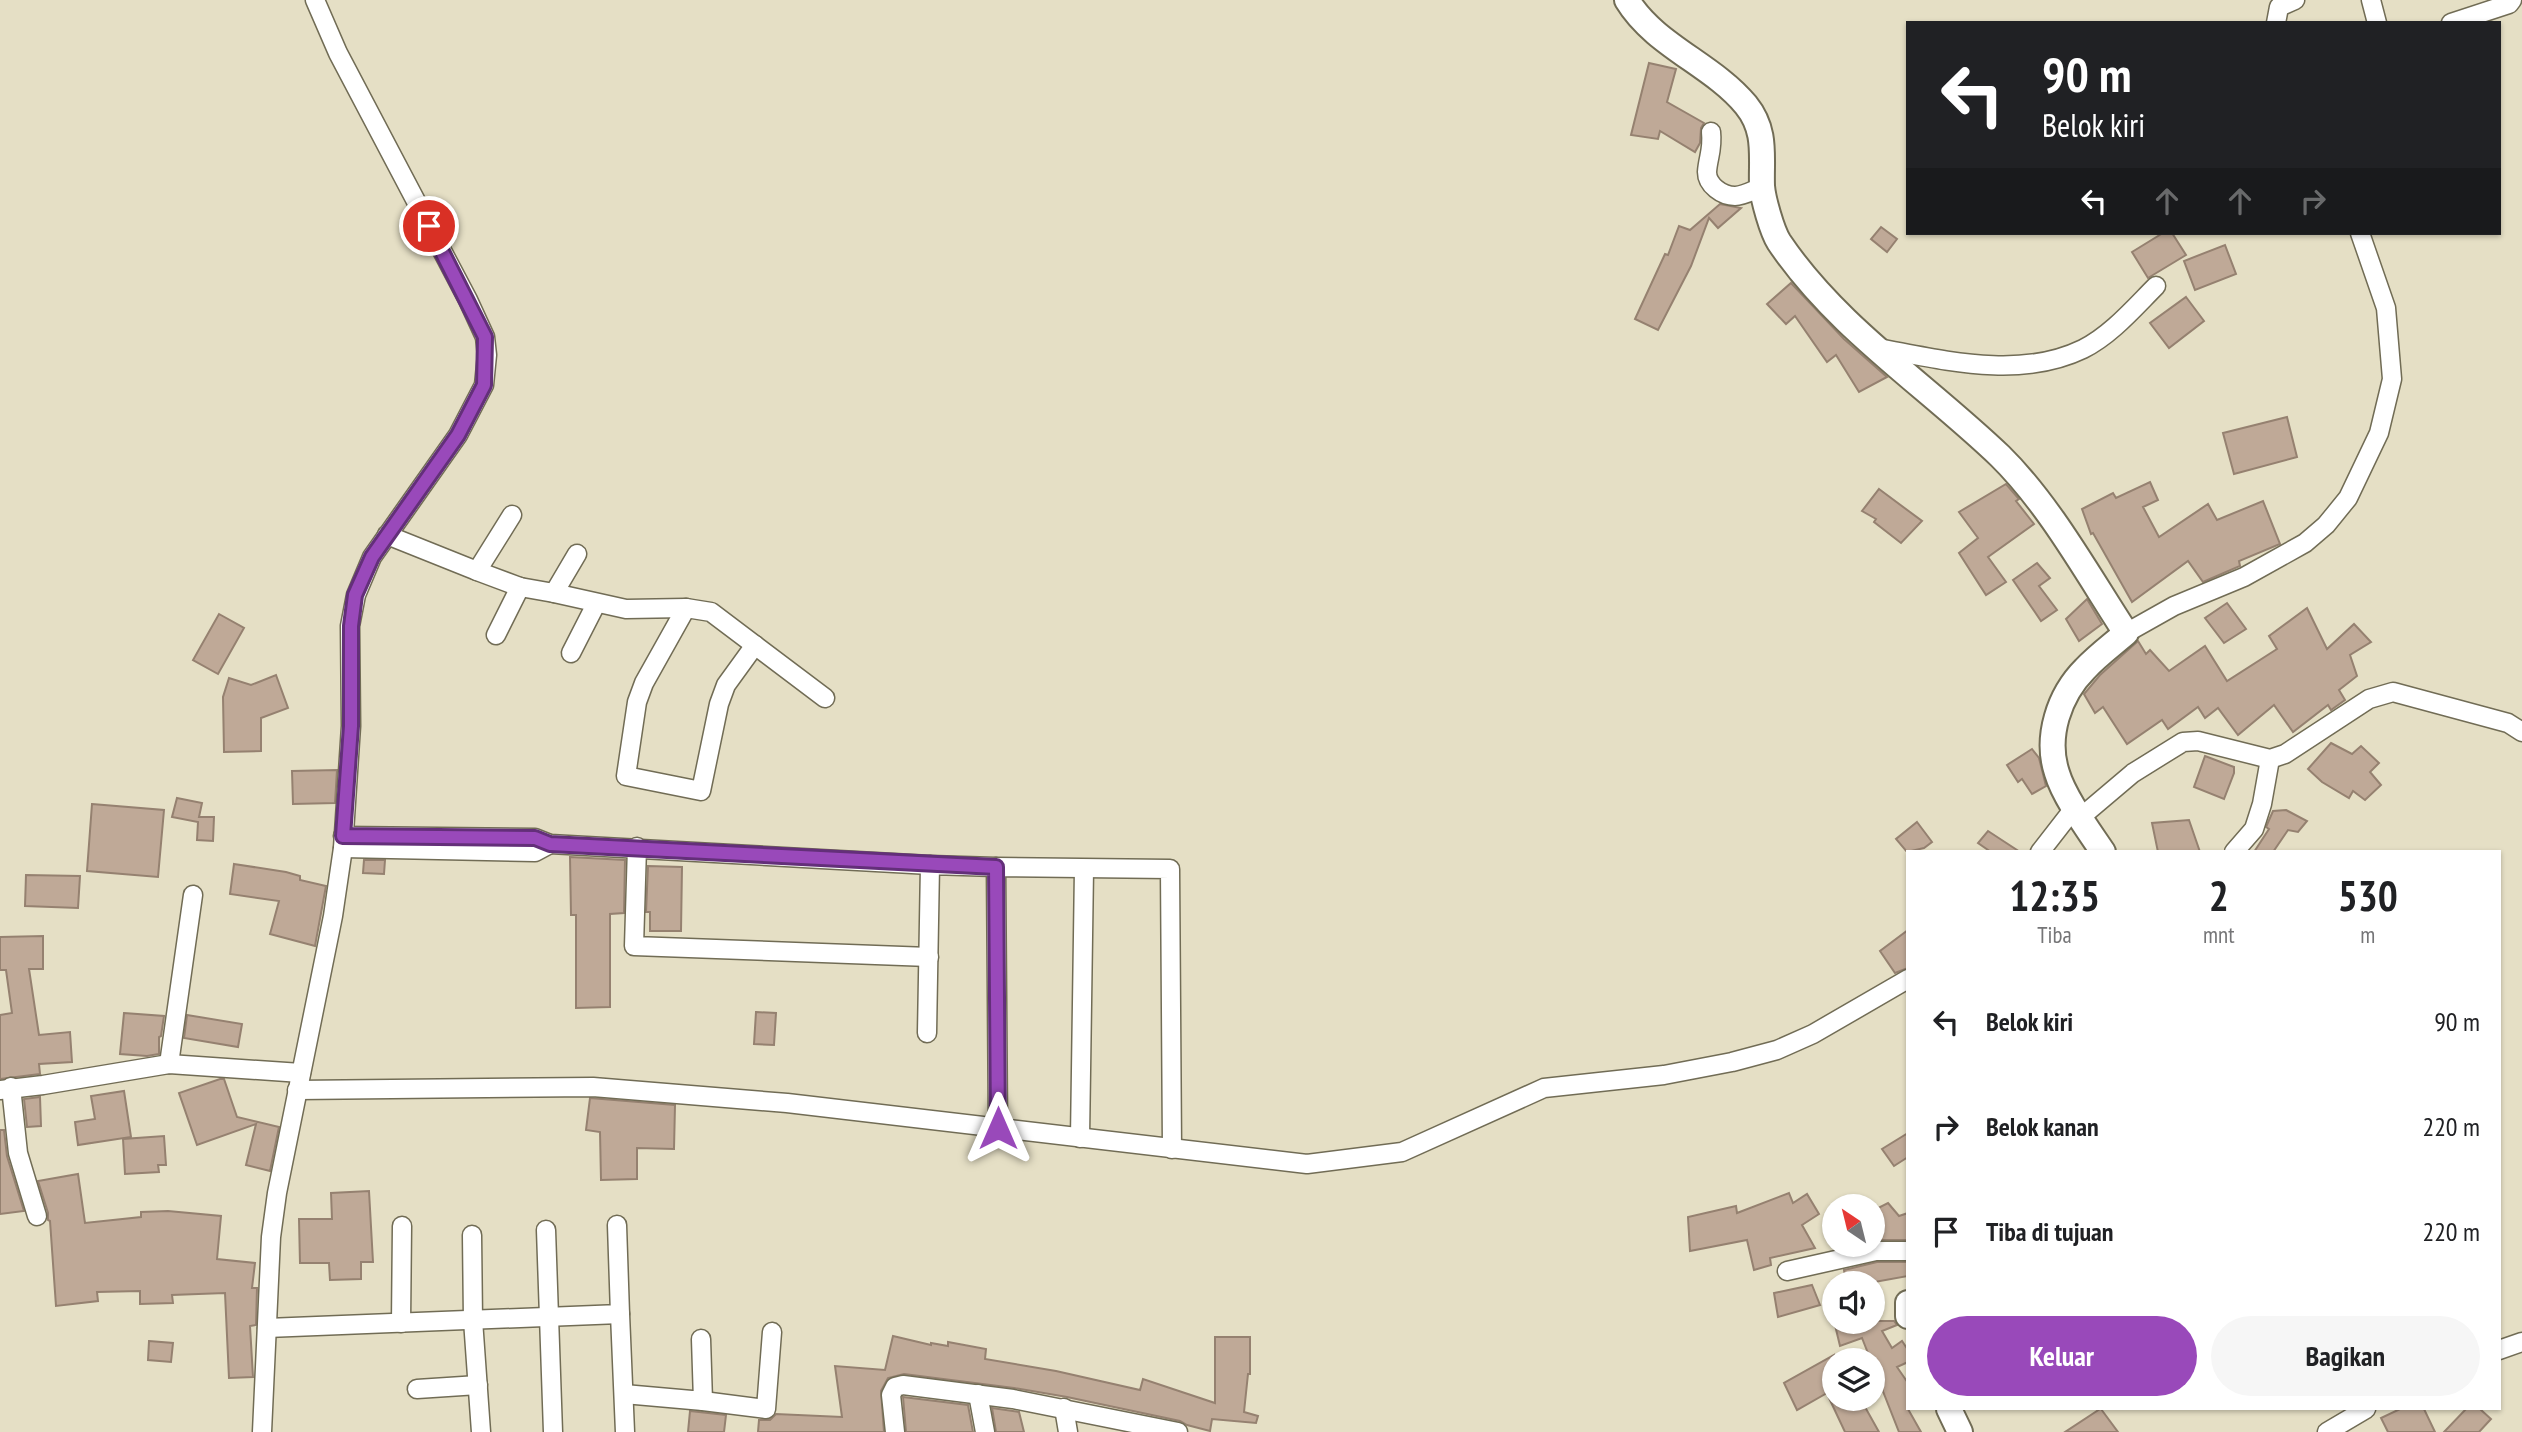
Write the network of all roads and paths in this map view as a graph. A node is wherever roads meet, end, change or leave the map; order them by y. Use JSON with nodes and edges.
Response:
{"nodes":[{"id":1,"x":315,"y":0,"type":"edge"},
{"id":2,"x":1627,"y":0,"type":"edge"},
{"id":3,"x":2295,"y":0,"type":"edge"},
{"id":4,"x":2371,"y":0,"type":"edge"},
{"id":5,"x":2512,"y":0,"type":"edge"},
{"id":6,"x":2276,"y":21,"type":"edge"},
{"id":7,"x":2376,"y":21,"type":"edge"},
{"id":8,"x":2457,"y":21,"type":"edge"},
{"id":9,"x":1711,"y":132,"type":"dead end"},
{"id":10,"x":1762,"y":187,"type":"junction"},
{"id":11,"x":2361,"y":235,"type":"edge"},
{"id":12,"x":2156,"y":286,"type":"dead end"},
{"id":13,"x":1878,"y":348,"type":"junction"},
{"id":14,"x":512,"y":515,"type":"dead end"},
{"id":15,"x":387,"y":535,"type":"junction"},
{"id":16,"x":577,"y":554,"type":"dead end"},
{"id":17,"x":477,"y":571,"type":"junction"},
{"id":18,"x":520,"y":587,"type":"junction"},
{"id":19,"x":554,"y":593,"type":"junction"},
{"id":20,"x":596,"y":604,"type":"junction"},
{"id":21,"x":686,"y":608,"type":"junction"},
{"id":22,"x":2126,"y":633,"type":"junction"},
{"id":23,"x":496,"y":635,"type":"dead end"},
{"id":24,"x":755,"y":645,"type":"junction"},
{"id":25,"x":571,"y":653,"type":"dead end"},
{"id":26,"x":825,"y":698,"type":"dead end"},
{"id":27,"x":2522,"y":732,"type":"edge"},
{"id":28,"x":2270,"y":759,"type":"junction"},
{"id":29,"x":2078,"y":812,"type":"junction"},
{"id":30,"x":343,"y":842,"type":"junction"},
{"id":31,"x":637,"y":847,"type":"junction"},
{"id":32,"x":2042,"y":850,"type":"edge"},
{"id":33,"x":2102,"y":850,"type":"edge"},
{"id":34,"x":2236,"y":850,"type":"edge"},
{"id":35,"x":930,"y":865,"type":"junction"},
{"id":36,"x":996,"y":867,"type":"junction"},
{"id":37,"x":1084,"y":869,"type":"junction"},
{"id":38,"x":192,"y":895,"type":"dead end"},
{"id":39,"x":929,"y":957,"type":"junction"},
{"id":40,"x":1906,"y":980,"type":"edge"},
{"id":41,"x":927,"y":1033,"type":"dead end"},
{"id":42,"x":169,"y":1064,"type":"junction"},
{"id":43,"x":299,"y":1081,"type":"junction"},
{"id":44,"x":6,"y":1089,"type":"edge"},
{"id":45,"x":998,"y":1128,"type":"junction"},
{"id":46,"x":1080,"y":1138,"type":"junction"},
{"id":47,"x":1172,"y":1149,"type":"junction"},
{"id":48,"x":37,"y":1216,"type":"dead end"},
{"id":49,"x":617,"y":1225,"type":"dead end"},
{"id":50,"x":401,"y":1226,"type":"dead end"},
{"id":51,"x":546,"y":1230,"type":"dead end"},
{"id":52,"x":472,"y":1235,"type":"dead end"},
{"id":53,"x":1906,"y":1251,"type":"edge"},
{"id":54,"x":1787,"y":1271,"type":"dead end"},
{"id":55,"x":620,"y":1314,"type":"junction"},
{"id":56,"x":550,"y":1317,"type":"junction"},
{"id":57,"x":473,"y":1320,"type":"junction"},
{"id":58,"x":401,"y":1323,"type":"junction"},
{"id":59,"x":267,"y":1328,"type":"junction"},
{"id":60,"x":772,"y":1332,"type":"dead end"},
{"id":61,"x":701,"y":1339,"type":"dead end"},
{"id":62,"x":2522,"y":1342,"type":"edge"},
{"id":63,"x":2501,"y":1349,"type":"edge"},
{"id":64,"x":478,"y":1385,"type":"junction"},
{"id":65,"x":417,"y":1389,"type":"dead end"},
{"id":66,"x":624,"y":1394,"type":"junction"},
{"id":67,"x":978,"y":1394,"type":"junction"},
{"id":68,"x":703,"y":1401,"type":"junction"},
{"id":69,"x":1064,"y":1408,"type":"junction"},
{"id":70,"x":1949,"y":1410,"type":"edge"},
{"id":71,"x":2364,"y":1410,"type":"edge"},
{"id":72,"x":1150,"y":1429,"type":"edge"},
{"id":73,"x":262,"y":1432,"type":"edge"},
{"id":74,"x":481,"y":1432,"type":"edge"},
{"id":75,"x":553,"y":1432,"type":"edge"},
{"id":76,"x":625,"y":1432,"type":"edge"},
{"id":77,"x":895,"y":1432,"type":"edge"},
{"id":78,"x":985,"y":1432,"type":"edge"},
{"id":79,"x":1068,"y":1432,"type":"edge"},
{"id":80,"x":1178,"y":1432,"type":"edge"},
{"id":81,"x":1960,"y":1432,"type":"edge"},
{"id":82,"x":2327,"y":1432,"type":"edge"}],
"edges":[{"from":1,"to":15,"type":"street"},
{"from":2,"to":10,"type":"street"},
{"from":3,"to":6,"type":"street"},
{"from":4,"to":7,"type":"street"},
{"from":5,"to":8,"type":"street"},
{"from":9,"to":10,"type":"street"},
{"from":10,"to":13,"type":"street"},
{"from":11,"to":22,"type":"street"},
{"from":12,"to":13,"type":"street"},
{"from":13,"to":22,"type":"street"},
{"from":14,"to":17,"type":"street"},
{"from":15,"to":17,"type":"street"},
{"from":15,"to":30,"type":"street"},
{"from":16,"to":19,"type":"street"},
{"from":17,"to":18,"type":"street"},
{"from":18,"to":19,"type":"street"},
{"from":18,"to":23,"type":"street"},
{"from":19,"to":20,"type":"street"},
{"from":20,"to":21,"type":"street"},
{"from":20,"to":25,"type":"street"},
{"from":21,"to":24,"type":"street"},
{"from":21,"to":24,"type":"street"},
{"from":22,"to":29,"type":"street"},
{"from":24,"to":26,"type":"street"},
{"from":27,"to":28,"type":"street"},
{"from":28,"to":29,"type":"street"},
{"from":28,"to":34,"type":"street"},
{"from":29,"to":32,"type":"street"},
{"from":29,"to":33,"type":"street"},
{"from":30,"to":31,"type":"street"},
{"from":30,"to":43,"type":"street"},
{"from":31,"to":35,"type":"street"},
{"from":31,"to":39,"type":"street"},
{"from":35,"to":36,"type":"street"},
{"from":35,"to":39,"type":"street"},
{"from":36,"to":37,"type":"street"},
{"from":36,"to":45,"type":"street"},
{"from":37,"to":46,"type":"street"},
{"from":37,"to":47,"type":"street"},
{"from":38,"to":42,"type":"street"},
{"from":39,"to":41,"type":"street"},
{"from":40,"to":47,"type":"street"},
{"from":42,"to":43,"type":"street"},
{"from":42,"to":44,"type":"street"},
{"from":43,"to":45,"type":"street"},
{"from":43,"to":59,"type":"street"},
{"from":44,"to":48,"type":"street"},
{"from":45,"to":46,"type":"street"},
{"from":46,"to":47,"type":"street"},
{"from":49,"to":55,"type":"street"},
{"from":50,"to":58,"type":"street"},
{"from":51,"to":56,"type":"street"},
{"from":52,"to":57,"type":"street"},
{"from":53,"to":54,"type":"street"},
{"from":55,"to":56,"type":"street"},
{"from":55,"to":66,"type":"street"},
{"from":56,"to":57,"type":"street"},
{"from":56,"to":75,"type":"street"},
{"from":57,"to":58,"type":"street"},
{"from":57,"to":64,"type":"street"},
{"from":58,"to":59,"type":"street"},
{"from":59,"to":73,"type":"street"},
{"from":60,"to":68,"type":"street"},
{"from":61,"to":68,"type":"street"},
{"from":62,"to":63,"type":"street"},
{"from":64,"to":65,"type":"street"},
{"from":64,"to":74,"type":"street"},
{"from":66,"to":68,"type":"street"},
{"from":66,"to":76,"type":"street"},
{"from":67,"to":69,"type":"street"},
{"from":67,"to":77,"type":"street"},
{"from":67,"to":78,"type":"street"},
{"from":69,"to":72,"type":"street"},
{"from":69,"to":79,"type":"street"},
{"from":70,"to":81,"type":"street"},
{"from":71,"to":82,"type":"street"},
{"from":72,"to":80,"type":"street"}]}
